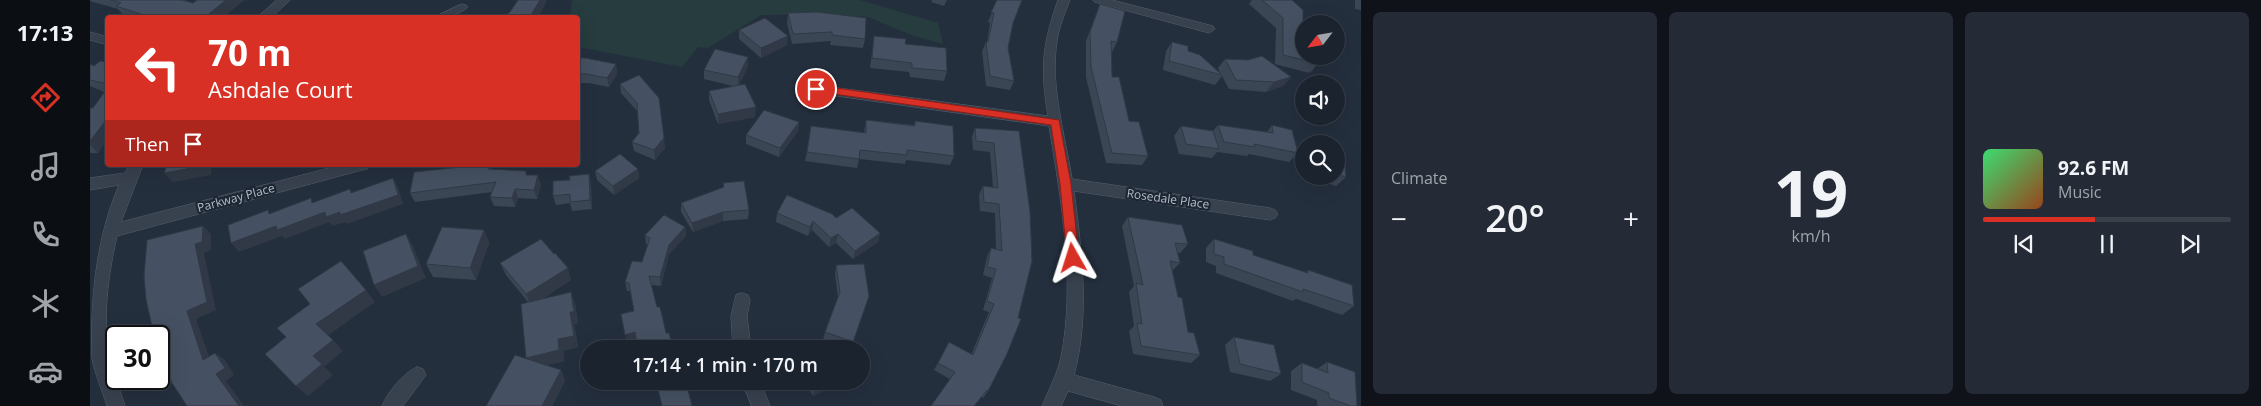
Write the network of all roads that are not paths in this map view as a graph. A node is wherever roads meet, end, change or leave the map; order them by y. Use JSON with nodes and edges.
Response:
{"nodes":[{"id":1,"x":284,"y":0,"type":"edge"},
{"id":2,"x":1064,"y":0,"type":"edge"},
{"id":3,"x":1099,"y":0,"type":"edge"},
{"id":4,"x":462,"y":7,"type":"dead end"},
{"id":5,"x":266,"y":15,"type":"edge"},
{"id":6,"x":445,"y":15,"type":"edge"},
{"id":7,"x":1209,"y":29,"type":"dead end"},
{"id":8,"x":90,"y":36,"type":"edge"},
{"id":9,"x":105,"y":40,"type":"edge"},
{"id":10,"x":816,"y":89,"type":"dead end"},
{"id":11,"x":1056,"y":122,"type":"junction"},
{"id":12,"x":354,"y":167,"type":"edge"},
{"id":13,"x":133,"y":171,"type":"edge"},
{"id":14,"x":90,"y":184,"type":"edge"},
{"id":15,"x":1066,"y":184,"type":"junction"},
{"id":16,"x":1270,"y":214,"type":"dead end"},
{"id":17,"x":111,"y":231,"type":"junction"},
{"id":18,"x":742,"y":300,"type":"dead end"},
{"id":19,"x":741,"y":340,"type":"edge"},
{"id":20,"x":96,"y":360,"type":"edge"},
{"id":21,"x":417,"y":375,"type":"dead end"},
{"id":22,"x":1063,"y":381,"type":"junction"},
{"id":23,"x":755,"y":390,"type":"edge"},
{"id":24,"x":116,"y":406,"type":"edge"},
{"id":25,"x":391,"y":406,"type":"edge"},
{"id":26,"x":761,"y":406,"type":"edge"},
{"id":27,"x":1051,"y":406,"type":"edge"},
{"id":28,"x":1154,"y":406,"type":"edge"}],
"edges":[{"from":1,"to":5,"type":"street"},
{"from":2,"to":11,"type":"street"},
{"from":3,"to":7,"type":"street"},
{"from":4,"to":6,"type":"street"},
{"from":8,"to":9,"type":"street"},
{"from":10,"to":11,"type":"street"},
{"from":11,"to":15,"type":"street"},
{"from":12,"to":17,"type":"street","name":"Parkway Place"},
{"from":13,"to":14,"type":"street"},
{"from":13,"to":17,"type":"street"},
{"from":15,"to":16,"type":"street","name":"Rosedale Place"},
{"from":15,"to":22,"type":"street"},
{"from":17,"to":20,"type":"street"},
{"from":18,"to":19,"type":"street"},
{"from":20,"to":24,"type":"street"},
{"from":21,"to":25,"type":"street"},
{"from":22,"to":27,"type":"street"},
{"from":22,"to":28,"type":"street"},
{"from":23,"to":26,"type":"street"}]}
